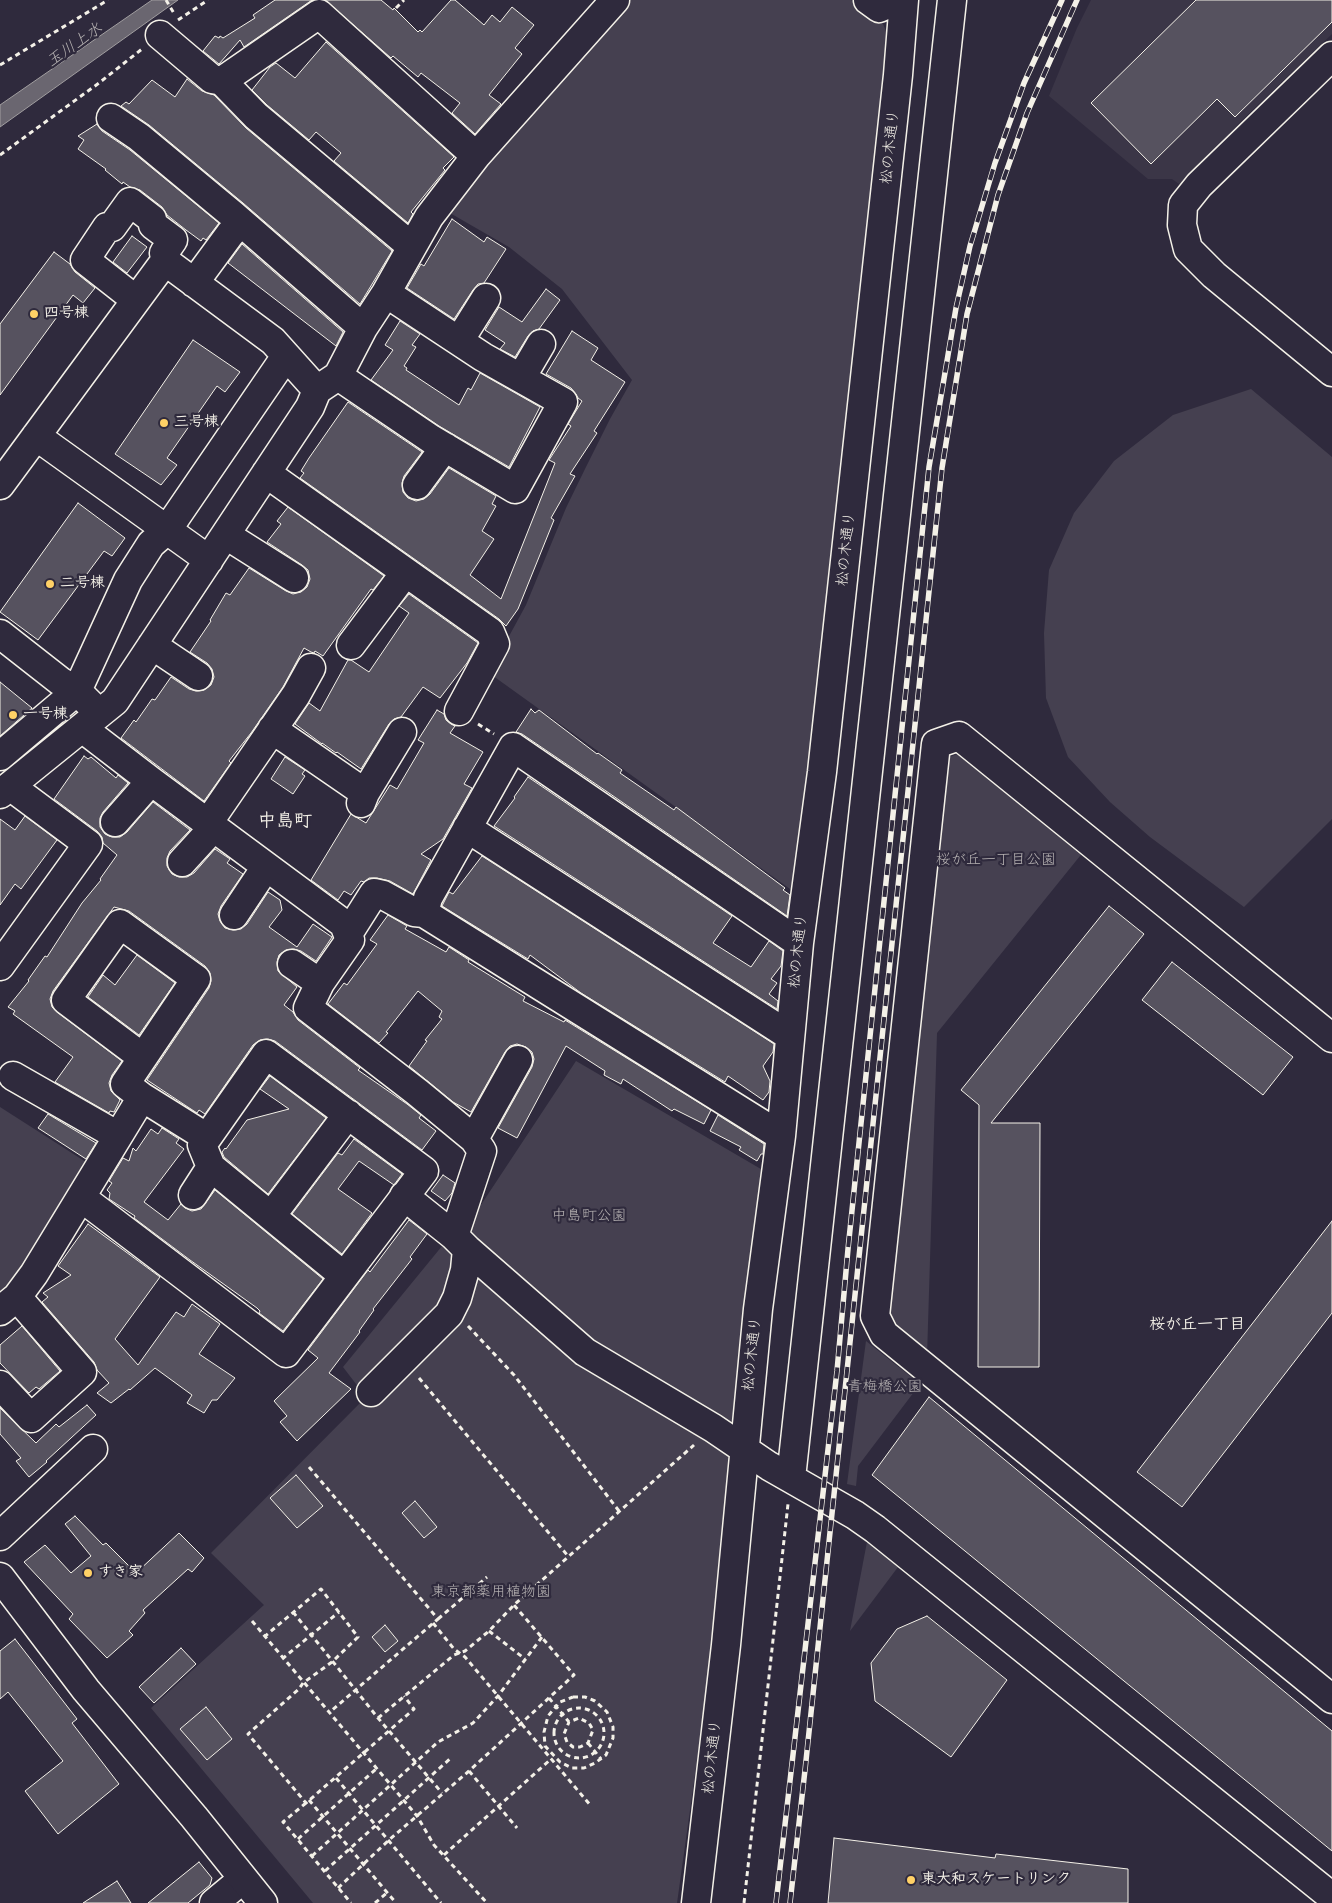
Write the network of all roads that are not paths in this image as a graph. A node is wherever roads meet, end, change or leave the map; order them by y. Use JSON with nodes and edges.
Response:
{"nodes":[{"id":1,"x":615,"y":0,"type":"edge"},
{"id":2,"x":868,"y":0,"type":"edge"},
{"id":3,"x":896,"y":0,"type":"edge"},
{"id":4,"x":904,"y":0,"type":"edge"},
{"id":5,"x":952,"y":0,"type":"edge"},
{"id":6,"x":169,"y":28,"type":"road end"},
{"id":7,"x":1332,"y":56,"type":"edge"},
{"id":8,"x":223,"y":81,"type":"junction"},
{"id":9,"x":111,"y":118,"type":"dead end"},
{"id":10,"x":476,"y":156,"type":"junction"},
{"id":11,"x":241,"y":222,"type":"junction"},
{"id":12,"x":411,"y":246,"type":"junction"},
{"id":13,"x":166,"y":262,"type":"junction"},
{"id":14,"x":194,"y":283,"type":"junction"},
{"id":15,"x":386,"y":293,"type":"junction"},
{"id":16,"x":486,"y":298,"type":"dead end"},
{"id":17,"x":136,"y":300,"type":"junction"},
{"id":18,"x":363,"y":328,"type":"junction"},
{"id":19,"x":459,"y":341,"type":"junction"},
{"id":20,"x":541,"y":344,"type":"dead end"},
{"id":21,"x":286,"y":356,"type":"junction"},
{"id":22,"x":1332,"y":372,"type":"edge"},
{"id":23,"x":521,"y":378,"type":"junction"},
{"id":24,"x":328,"y":383,"type":"junction"},
{"id":25,"x":36,"y":436,"type":"junction"},
{"id":26,"x":445,"y":447,"type":"junction"},
{"id":27,"x":266,"y":473,"type":"junction"},
{"id":28,"x":0,"y":485,"type":"edge"},
{"id":29,"x":417,"y":485,"type":"dead end"},
{"id":30,"x":167,"y":530,"type":"junction"},
{"id":31,"x":226,"y":535,"type":"junction"},
{"id":32,"x":209,"y":560,"type":"junction"},
{"id":33,"x":406,"y":573,"type":"junction"},
{"id":34,"x":294,"y":578,"type":"dead end"},
{"id":35,"x":0,"y":634,"type":"edge"},
{"id":36,"x":152,"y":645,"type":"junction"},
{"id":37,"x":351,"y":646,"type":"dead end"},
{"id":38,"x":311,"y":668,"type":"dead end"},
{"id":39,"x":198,"y":676,"type":"dead end"},
{"id":40,"x":77,"y":691,"type":"junction"},
{"id":41,"x":459,"y":712,"type":"road end"},
{"id":42,"x":91,"y":721,"type":"junction"},
{"id":43,"x":272,"y":729,"type":"junction"},
{"id":44,"x":402,"y":732,"type":"dead end"},
{"id":45,"x":0,"y":756,"type":"edge"},
{"id":46,"x":151,"y":781,"type":"junction"},
{"id":47,"x":5,"y":790,"type":"edge"},
{"id":48,"x":115,"y":822,"type":"dead end"},
{"id":49,"x":211,"y":825,"type":"junction"},
{"id":50,"x":467,"y":828,"type":"junction"},
{"id":51,"x":182,"y":862,"type":"dead end"},
{"id":52,"x":266,"y":867,"type":"junction"},
{"id":53,"x":424,"y":913,"type":"junction"},
{"id":54,"x":234,"y":914,"type":"dead end"},
{"id":55,"x":348,"y":934,"type":"junction"},
{"id":56,"x":799,"y":943,"type":"junction"},
{"id":57,"x":292,"y":964,"type":"dead end"},
{"id":58,"x":0,"y":966,"type":"edge"},
{"id":59,"x":320,"y":983,"type":"junction"},
{"id":60,"x":790,"y":1036,"type":"junction"},
{"id":61,"x":1332,"y":1038,"type":"edge"},
{"id":62,"x":142,"y":1057,"type":"junction"},
{"id":63,"x":518,"y":1060,"type":"dead end"},
{"id":64,"x":13,"y":1076,"type":"dead end"},
{"id":65,"x":142,"y":1097,"type":"junction"},
{"id":66,"x":348,"y":1114,"type":"junction"},
{"id":67,"x":118,"y":1136,"type":"junction"},
{"id":68,"x":781,"y":1136,"type":"junction"},
{"id":69,"x":206,"y":1137,"type":"junction"},
{"id":70,"x":474,"y":1139,"type":"junction"},
{"id":71,"x":211,"y":1167,"type":"junction"},
{"id":72,"x":193,"y":1195,"type":"dead end"},
{"id":73,"x":404,"y":1196,"type":"junction"},
{"id":74,"x":82,"y":1198,"type":"junction"},
{"id":75,"x":271,"y":1216,"type":"junction"},
{"id":76,"x":461,"y":1243,"type":"junction"},
{"id":77,"x":344,"y":1276,"type":"junction"},
{"id":78,"x":8,"y":1304,"type":"edge"},
{"id":79,"x":0,"y":1384,"type":"edge"},
{"id":80,"x":371,"y":1392,"type":"dead end"},
{"id":81,"x":93,"y":1449,"type":"dead end"},
{"id":82,"x":746,"y":1450,"type":"junction"},
{"id":83,"x":786,"y":1489,"type":"junction"},
{"id":84,"x":0,"y":1536,"type":"edge"},
{"id":85,"x":0,"y":1577,"type":"edge"},
{"id":86,"x":1332,"y":1699,"type":"edge"},
{"id":87,"x":243,"y":1880,"type":"junction"},
{"id":88,"x":1332,"y":1897,"type":"edge"},
{"id":89,"x":214,"y":1903,"type":"edge"},
{"id":90,"x":263,"y":1903,"type":"edge"},
{"id":91,"x":696,"y":1903,"type":"edge"}],
"edges":[{"from":1,"to":10,"type":"street"},
{"from":2,"to":3,"type":"street"},
{"from":4,"to":56,"type":"street","name":"松の木通り"},
{"from":5,"to":83,"type":"street"},
{"from":6,"to":8,"type":"street"},
{"from":7,"to":22,"type":"street"},
{"from":8,"to":10,"type":"street"},
{"from":8,"to":12,"type":"street"},
{"from":9,"to":11,"type":"street"},
{"from":10,"to":12,"type":"street"},
{"from":11,"to":14,"type":"street"},
{"from":11,"to":18,"type":"street"},
{"from":12,"to":15,"type":"street"},
{"from":13,"to":14,"type":"street"},
{"from":13,"to":17,"type":"street"},
{"from":13,"to":17,"type":"street"},
{"from":14,"to":21,"type":"street"},
{"from":15,"to":18,"type":"street"},
{"from":15,"to":19,"type":"street"},
{"from":16,"to":19,"type":"street"},
{"from":17,"to":25,"type":"street"},
{"from":18,"to":24,"type":"street"},
{"from":19,"to":23,"type":"street"},
{"from":20,"to":23,"type":"street"},
{"from":21,"to":24,"type":"street"},
{"from":21,"to":30,"type":"street"},
{"from":23,"to":26,"type":"street"},
{"from":24,"to":26,"type":"street"},
{"from":24,"to":27,"type":"street"},
{"from":25,"to":28,"type":"street"},
{"from":25,"to":30,"type":"street"},
{"from":26,"to":29,"type":"street"},
{"from":27,"to":31,"type":"street"},
{"from":27,"to":33,"type":"street"},
{"from":30,"to":32,"type":"street"},
{"from":30,"to":40,"type":"street"},
{"from":31,"to":32,"type":"street"},
{"from":31,"to":34,"type":"street"},
{"from":32,"to":36,"type":"street"},
{"from":33,"to":37,"type":"street"},
{"from":33,"to":41,"type":"street"},
{"from":35,"to":40,"type":"street"},
{"from":36,"to":39,"type":"street"},
{"from":36,"to":42,"type":"street"},
{"from":38,"to":43,"type":"street"},
{"from":40,"to":42,"type":"street"},
{"from":40,"to":45,"type":"street"},
{"from":42,"to":46,"type":"street"},
{"from":42,"to":47,"type":"street"},
{"from":43,"to":44,"type":"street"},
{"from":43,"to":49,"type":"street"},
{"from":46,"to":48,"type":"street"},
{"from":46,"to":49,"type":"street"},
{"from":47,"to":58,"type":"street"},
{"from":49,"to":51,"type":"street"},
{"from":49,"to":52,"type":"street"},
{"from":50,"to":53,"type":"street"},
{"from":50,"to":56,"type":"street"},
{"from":50,"to":60,"type":"street"},
{"from":52,"to":54,"type":"street"},
{"from":52,"to":55,"type":"street"},
{"from":53,"to":55,"type":"street"},
{"from":53,"to":68,"type":"street"},
{"from":55,"to":59,"type":"street"},
{"from":56,"to":60,"type":"street","name":"松の木通り"},
{"from":57,"to":59,"type":"street"},
{"from":59,"to":70,"type":"street"},
{"from":60,"to":68,"type":"street","name":"松の木通り"},
{"from":61,"to":86,"type":"street"},
{"from":62,"to":62,"type":"street"},
{"from":62,"to":65,"type":"street"},
{"from":63,"to":70,"type":"street"},
{"from":64,"to":67,"type":"street"},
{"from":65,"to":67,"type":"street"},
{"from":65,"to":69,"type":"street"},
{"from":66,"to":69,"type":"street"},
{"from":66,"to":73,"type":"street"},
{"from":66,"to":75,"type":"street"},
{"from":67,"to":74,"type":"street"},
{"from":68,"to":82,"type":"street","name":"松の木通り"},
{"from":69,"to":71,"type":"street"},
{"from":70,"to":76,"type":"street"},
{"from":71,"to":72,"type":"street"},
{"from":71,"to":75,"type":"street"},
{"from":73,"to":76,"type":"street"},
{"from":73,"to":77,"type":"street"},
{"from":74,"to":77,"type":"street"},
{"from":74,"to":78,"type":"street"},
{"from":75,"to":77,"type":"street"},
{"from":76,"to":80,"type":"street"},
{"from":76,"to":82,"type":"street"},
{"from":78,"to":79,"type":"street"},
{"from":81,"to":84,"type":"street"},
{"from":82,"to":83,"type":"street"},
{"from":82,"to":91,"type":"street","name":"松の木通り"},
{"from":83,"to":88,"type":"street"},
{"from":85,"to":87,"type":"street"},
{"from":87,"to":89,"type":"street"},
{"from":87,"to":90,"type":"street"}]}
